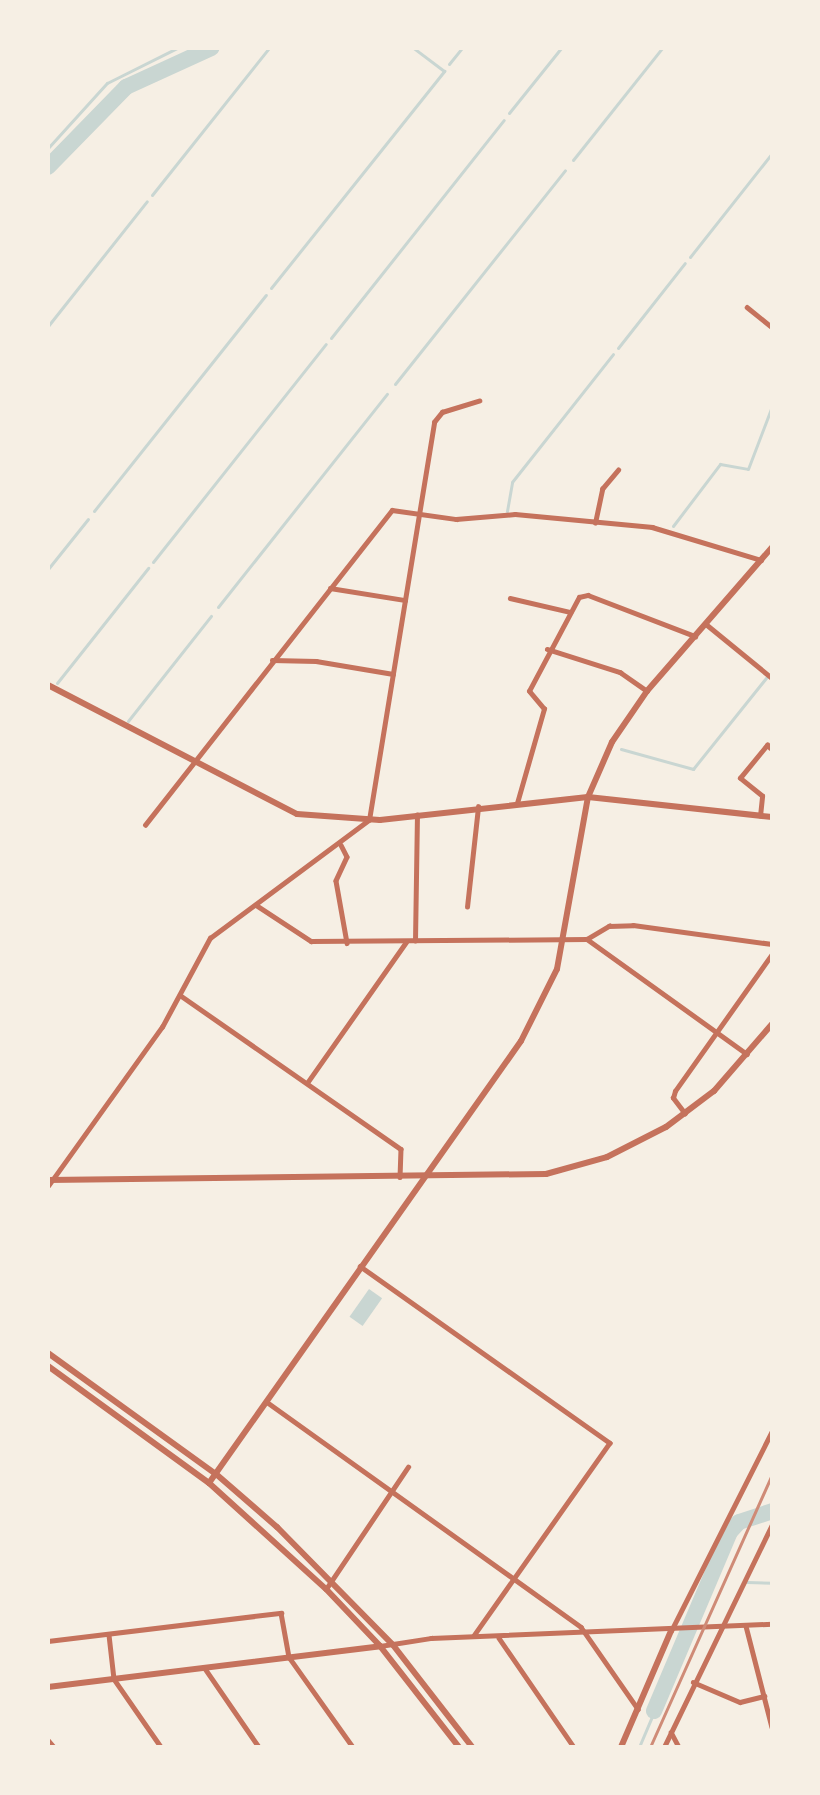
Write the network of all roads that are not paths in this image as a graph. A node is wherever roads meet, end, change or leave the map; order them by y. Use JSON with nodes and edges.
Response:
{"nodes":[{"id":1,"x":747,"y":307,"type":"dead end"},
{"id":2,"x":772,"y":327,"type":"edge"},
{"id":3,"x":479,"y":401,"type":"dead end"},
{"id":4,"x":618,"y":470,"type":"dead end"},
{"id":5,"x":419,"y":514,"type":"junction"},
{"id":6,"x":595,"y":523,"type":"junction"},
{"id":7,"x":772,"y":547,"type":"edge"},
{"id":8,"x":761,"y":560,"type":"junction"},
{"id":9,"x":330,"y":588,"type":"junction"},
{"id":10,"x":510,"y":598,"type":"dead end"},
{"id":11,"x":405,"y":600,"type":"junction"},
{"id":12,"x":570,"y":612,"type":"junction"},
{"id":13,"x":706,"y":624,"type":"junction"},
{"id":14,"x":695,"y":636,"type":"junction"},
{"id":15,"x":547,"y":649,"type":"junction"},
{"id":16,"x":272,"y":660,"type":"junction"},
{"id":17,"x":393,"y":674,"type":"junction"},
{"id":18,"x":772,"y":678,"type":"edge"},
{"id":19,"x":48,"y":685,"type":"edge"},
{"id":20,"x":647,"y":691,"type":"junction"},
{"id":21,"x":772,"y":749,"type":"edge"},
{"id":22,"x":190,"y":763,"type":"junction"},
{"id":23,"x":588,"y":797,"type":"junction"},
{"id":24,"x":517,"y":803,"type":"junction"},
{"id":25,"x":478,"y":807,"type":"junction"},
{"id":26,"x":417,"y":815,"type":"junction"},
{"id":27,"x":760,"y":816,"type":"junction"},
{"id":28,"x":772,"y":817,"type":"edge"},
{"id":29,"x":369,"y":820,"type":"junction"},
{"id":30,"x":145,"y":825,"type":"dead end"},
{"id":31,"x":341,"y":845,"type":"junction"},
{"id":32,"x":256,"y":905,"type":"junction"},
{"id":33,"x":467,"y":908,"type":"dead end"},
{"id":34,"x":565,"y":937,"type":"junction"},
{"id":35,"x":587,"y":939,"type":"junction"},
{"id":36,"x":415,"y":941,"type":"junction"},
{"id":37,"x":406,"y":942,"type":"junction"},
{"id":38,"x":347,"y":943,"type":"junction"},
{"id":39,"x":772,"y":944,"type":"edge"},
{"id":40,"x":772,"y":954,"type":"edge"},
{"id":41,"x":180,"y":995,"type":"junction"},
{"id":42,"x":772,"y":1024,"type":"edge"},
{"id":43,"x":716,"y":1032,"type":"junction"},
{"id":44,"x":747,"y":1054,"type":"junction"},
{"id":45,"x":306,"y":1083,"type":"junction"},
{"id":46,"x":685,"y":1114,"type":"junction"},
{"id":47,"x":423,"y":1178,"type":"junction"},
{"id":48,"x":400,"y":1179,"type":"junction"},
{"id":49,"x":50,"y":1180,"type":"edge"},
{"id":50,"x":48,"y":1186,"type":"edge"},
{"id":51,"x":360,"y":1266,"type":"junction"},
{"id":52,"x":48,"y":1353,"type":"edge"},
{"id":53,"x":48,"y":1366,"type":"edge"},
{"id":54,"x":267,"y":1402,"type":"junction"},
{"id":55,"x":772,"y":1431,"type":"edge"},
{"id":56,"x":408,"y":1467,"type":"dead end"},
{"id":57,"x":216,"y":1474,"type":"junction"},
{"id":58,"x":209,"y":1483,"type":"junction"},
{"id":59,"x":391,"y":1492,"type":"junction"},
{"id":60,"x":772,"y":1525,"type":"edge"},
{"id":61,"x":517,"y":1577,"type":"junction"},
{"id":62,"x":331,"y":1581,"type":"junction"},
{"id":63,"x":326,"y":1589,"type":"junction"},
{"id":64,"x":772,"y":1624,"type":"edge"},
{"id":65,"x":746,"y":1626,"type":"junction"},
{"id":66,"x":720,"y":1627,"type":"junction"},
{"id":67,"x":671,"y":1631,"type":"junction"},
{"id":68,"x":586,"y":1633,"type":"junction"},
{"id":69,"x":109,"y":1635,"type":"junction"},
{"id":70,"x":474,"y":1636,"type":"junction"},
{"id":71,"x":499,"y":1638,"type":"junction"},
{"id":72,"x":48,"y":1641,"type":"edge"},
{"id":73,"x":393,"y":1645,"type":"junction"},
{"id":74,"x":380,"y":1646,"type":"junction"},
{"id":75,"x":289,"y":1657,"type":"junction"},
{"id":76,"x":204,"y":1667,"type":"junction"},
{"id":77,"x":114,"y":1678,"type":"junction"},
{"id":78,"x":693,"y":1683,"type":"junction"},
{"id":79,"x":48,"y":1687,"type":"edge"},
{"id":80,"x":764,"y":1696,"type":"junction"},
{"id":81,"x":638,"y":1708,"type":"junction"},
{"id":82,"x":772,"y":1727,"type":"edge"},
{"id":83,"x":671,"y":1732,"type":"junction"},
{"id":84,"x":161,"y":1747,"type":"edge"},
{"id":85,"x":259,"y":1747,"type":"edge"},
{"id":86,"x":353,"y":1747,"type":"edge"},
{"id":87,"x":459,"y":1747,"type":"edge"},
{"id":88,"x":472,"y":1747,"type":"edge"},
{"id":89,"x":574,"y":1747,"type":"edge"},
{"id":90,"x":621,"y":1747,"type":"edge"},
{"id":91,"x":664,"y":1747,"type":"edge"},
{"id":92,"x":679,"y":1747,"type":"edge"}],
"edges":[{"from":1,"to":2,"type":"street"},
{"from":3,"to":5,"type":"street"},
{"from":4,"to":6,"type":"street"},
{"from":5,"to":6,"type":"street"},
{"from":5,"to":9,"type":"street"},
{"from":5,"to":11,"type":"street"},
{"from":6,"to":8,"type":"street"},
{"from":7,"to":8,"type":"street"},
{"from":8,"to":13,"type":"street"},
{"from":9,"to":11,"type":"street"},
{"from":9,"to":16,"type":"street"},
{"from":10,"to":12,"type":"street"},
{"from":11,"to":17,"type":"street"},
{"from":12,"to":14,"type":"street"},
{"from":12,"to":15,"type":"street"},
{"from":13,"to":14,"type":"street"},
{"from":13,"to":18,"type":"street"},
{"from":14,"to":20,"type":"street"},
{"from":15,"to":20,"type":"street"},
{"from":15,"to":24,"type":"street"},
{"from":16,"to":17,"type":"street"},
{"from":16,"to":22,"type":"street"},
{"from":17,"to":29,"type":"street"},
{"from":19,"to":22,"type":"street"},
{"from":20,"to":23,"type":"street"},
{"from":21,"to":27,"type":"street"},
{"from":22,"to":29,"type":"street"},
{"from":22,"to":30,"type":"street"},
{"from":23,"to":24,"type":"street"},
{"from":23,"to":27,"type":"street"},
{"from":23,"to":34,"type":"street"},
{"from":24,"to":25,"type":"street"},
{"from":25,"to":26,"type":"street"},
{"from":25,"to":33,"type":"street"},
{"from":26,"to":29,"type":"street"},
{"from":26,"to":36,"type":"street"},
{"from":27,"to":28,"type":"street"},
{"from":29,"to":31,"type":"street"},
{"from":31,"to":32,"type":"street"},
{"from":31,"to":38,"type":"street"},
{"from":32,"to":38,"type":"street"},
{"from":32,"to":41,"type":"street"},
{"from":34,"to":35,"type":"street"},
{"from":34,"to":36,"type":"street"},
{"from":34,"to":47,"type":"street"},
{"from":35,"to":39,"type":"street"},
{"from":35,"to":43,"type":"street"},
{"from":36,"to":37,"type":"street"},
{"from":37,"to":38,"type":"street"},
{"from":37,"to":45,"type":"street"},
{"from":40,"to":43,"type":"street"},
{"from":41,"to":45,"type":"street"},
{"from":41,"to":49,"type":"street"},
{"from":42,"to":44,"type":"street"},
{"from":43,"to":44,"type":"street"},
{"from":43,"to":46,"type":"street"},
{"from":44,"to":46,"type":"street"},
{"from":45,"to":48,"type":"street"},
{"from":46,"to":47,"type":"street"},
{"from":47,"to":48,"type":"street"},
{"from":47,"to":51,"type":"street"},
{"from":48,"to":49,"type":"street"},
{"from":49,"to":50,"type":"street"},
{"from":51,"to":54,"type":"street"},
{"from":51,"to":61,"type":"street"},
{"from":52,"to":57,"type":"street"},
{"from":53,"to":58,"type":"street"},
{"from":54,"to":57,"type":"street"},
{"from":54,"to":59,"type":"street"},
{"from":55,"to":67,"type":"street"},
{"from":56,"to":59,"type":"street"},
{"from":57,"to":58,"type":"street"},
{"from":57,"to":62,"type":"street"},
{"from":58,"to":63,"type":"street"},
{"from":59,"to":61,"type":"street"},
{"from":59,"to":62,"type":"street"},
{"from":60,"to":66,"type":"street"},
{"from":61,"to":68,"type":"street"},
{"from":61,"to":70,"type":"street"},
{"from":62,"to":63,"type":"street"},
{"from":62,"to":73,"type":"street"},
{"from":63,"to":74,"type":"street"},
{"from":64,"to":65,"type":"street"},
{"from":65,"to":66,"type":"street"},
{"from":65,"to":80,"type":"street"},
{"from":66,"to":67,"type":"street"},
{"from":66,"to":78,"type":"street"},
{"from":67,"to":68,"type":"street"},
{"from":67,"to":81,"type":"street"},
{"from":68,"to":71,"type":"street"},
{"from":68,"to":81,"type":"street"},
{"from":69,"to":72,"type":"street"},
{"from":69,"to":75,"type":"street"},
{"from":69,"to":77,"type":"street"},
{"from":70,"to":71,"type":"street"},
{"from":70,"to":73,"type":"street"},
{"from":71,"to":89,"type":"street"},
{"from":73,"to":74,"type":"street"},
{"from":73,"to":88,"type":"street"},
{"from":74,"to":75,"type":"street"},
{"from":74,"to":87,"type":"street"},
{"from":75,"to":76,"type":"street"},
{"from":75,"to":86,"type":"street"},
{"from":76,"to":77,"type":"street"},
{"from":76,"to":85,"type":"street"},
{"from":77,"to":79,"type":"street"},
{"from":77,"to":84,"type":"street"},
{"from":78,"to":80,"type":"street"},
{"from":78,"to":83,"type":"street"},
{"from":80,"to":82,"type":"street"},
{"from":81,"to":90,"type":"street"},
{"from":83,"to":91,"type":"street"},
{"from":83,"to":92,"type":"street"}]}
